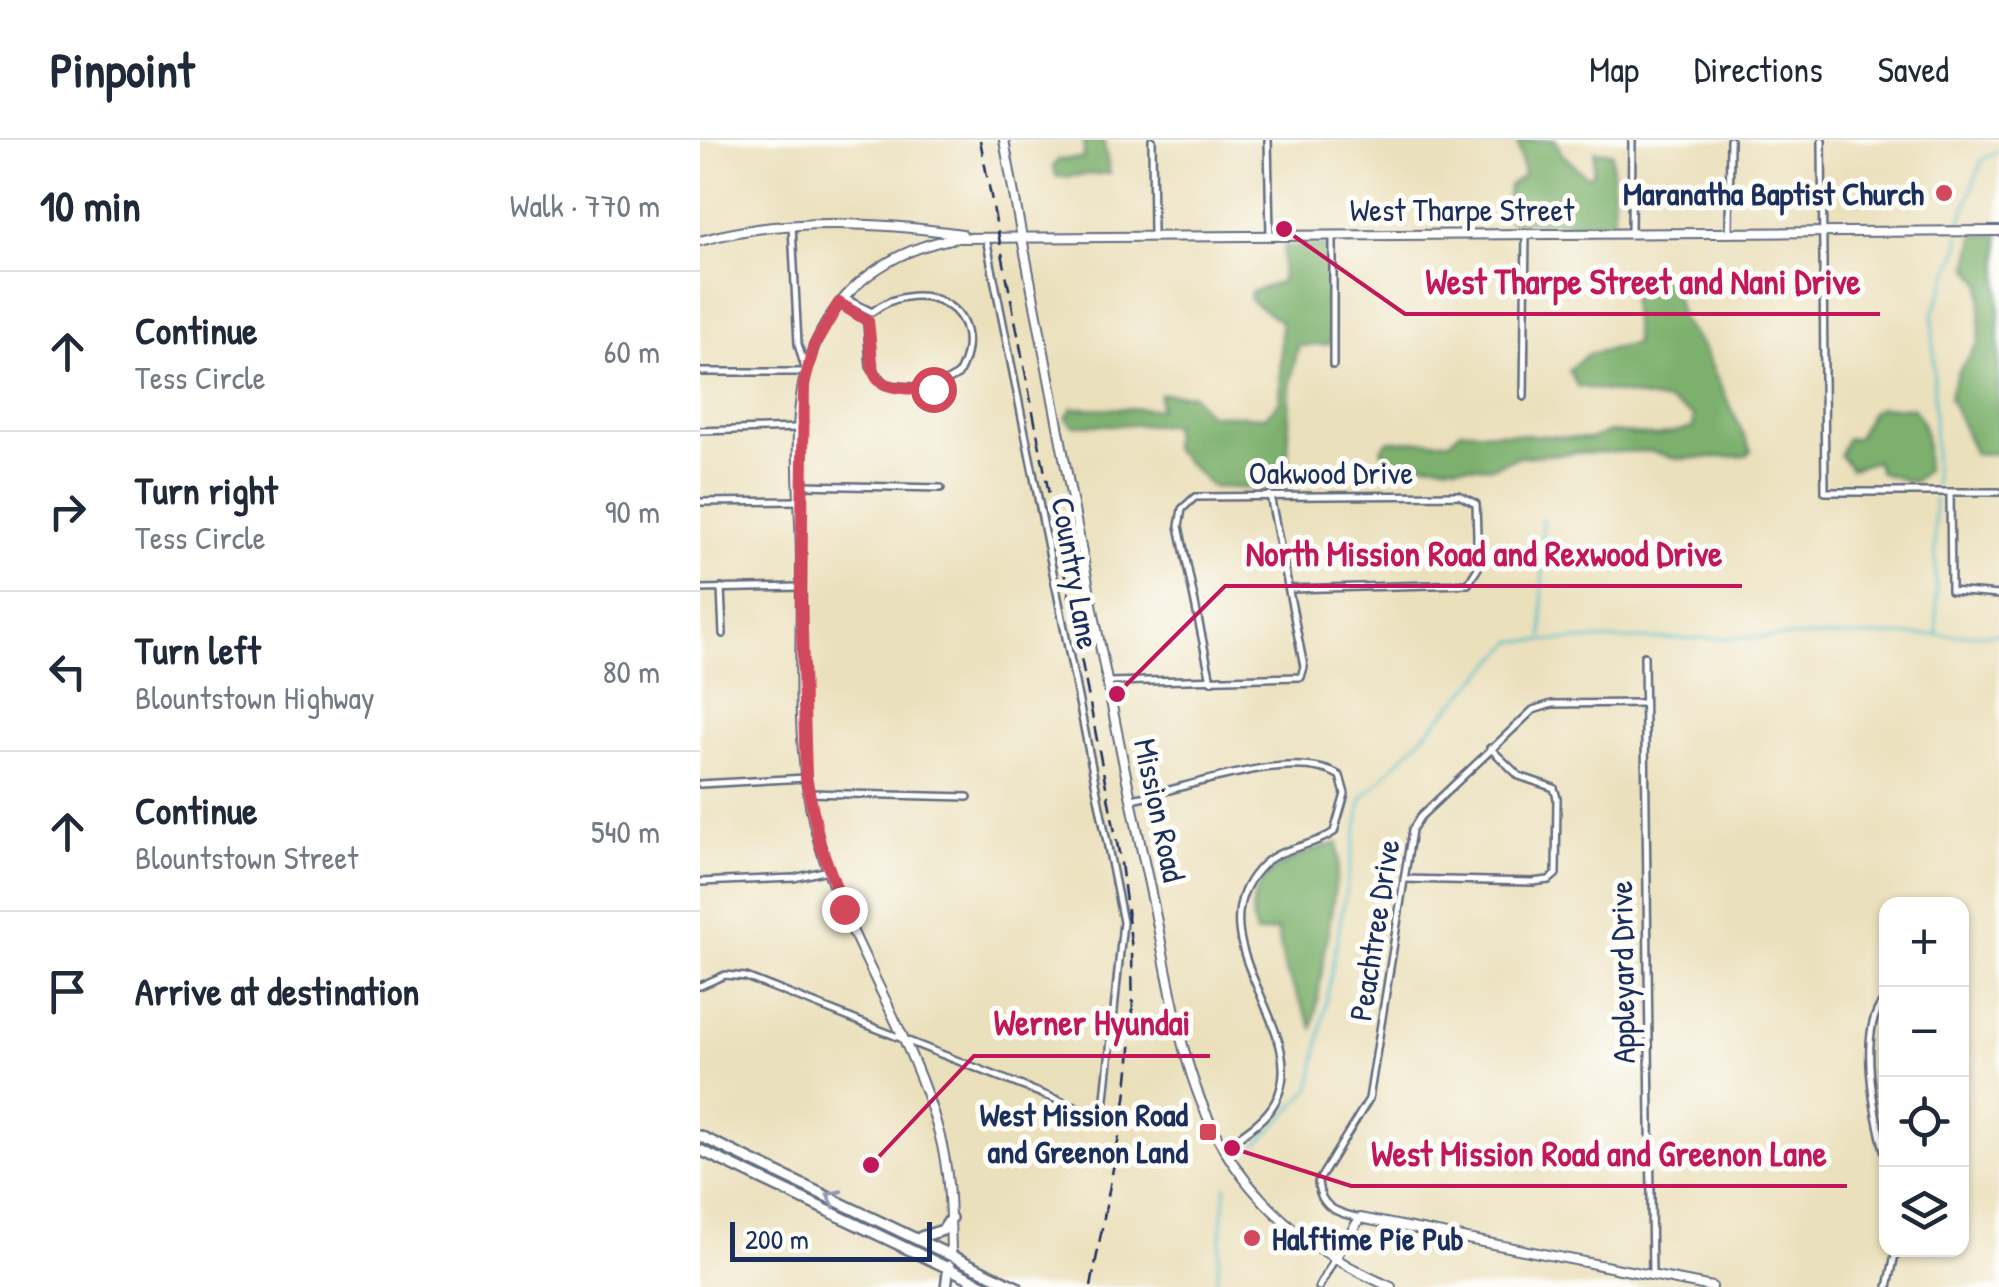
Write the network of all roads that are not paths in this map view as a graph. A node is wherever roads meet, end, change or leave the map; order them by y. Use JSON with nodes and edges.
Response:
{"nodes":[{"id":1,"x":1004,"y":140,"type":"edge"},
{"id":2,"x":1152,"y":140,"type":"edge"},
{"id":3,"x":1268,"y":140,"type":"edge"},
{"id":4,"x":1632,"y":140,"type":"edge"},
{"id":5,"x":1730,"y":140,"type":"edge"},
{"id":6,"x":1822,"y":140,"type":"edge"},
{"id":7,"x":792,"y":226,"type":"junction"},
{"id":8,"x":904,"y":230,"type":"junction"},
{"id":9,"x":1999,"y":230,"type":"edge"},
{"id":10,"x":1729,"y":232,"type":"junction"},
{"id":11,"x":1823,"y":232,"type":"junction"},
{"id":12,"x":1632,"y":233,"type":"junction"},
{"id":13,"x":1526,"y":234,"type":"junction"},
{"id":14,"x":1153,"y":235,"type":"junction"},
{"id":15,"x":1270,"y":235,"type":"junction"},
{"id":16,"x":1333,"y":235,"type":"junction"},
{"id":17,"x":986,"y":238,"type":"junction"},
{"id":18,"x":1022,"y":238,"type":"junction"},
{"id":19,"x":700,"y":241,"type":"edge"},
{"id":20,"x":918,"y":246,"type":"junction"},
{"id":21,"x":842,"y":300,"type":"junction"},
{"id":22,"x":863,"y":313,"type":"junction"},
{"id":23,"x":1333,"y":365,"type":"dead end"},
{"id":24,"x":700,"y":372,"type":"edge"},
{"id":25,"x":806,"y":372,"type":"junction"},
{"id":26,"x":1524,"y":397,"type":"dead end"},
{"id":27,"x":801,"y":428,"type":"junction"},
{"id":28,"x":700,"y":430,"type":"edge"},
{"id":29,"x":801,"y":485,"type":"junction"},
{"id":30,"x":941,"y":488,"type":"dead end"},
{"id":31,"x":1950,"y":492,"type":"junction"},
{"id":32,"x":1999,"y":492,"type":"edge"},
{"id":33,"x":1270,"y":495,"type":"junction"},
{"id":34,"x":801,"y":501,"type":"junction"},
{"id":35,"x":700,"y":502,"type":"edge"},
{"id":36,"x":700,"y":588,"type":"edge"},
{"id":37,"x":722,"y":588,"type":"junction"},
{"id":38,"x":801,"y":588,"type":"junction"},
{"id":39,"x":1288,"y":589,"type":"junction"},
{"id":40,"x":1999,"y":595,"type":"edge"},
{"id":41,"x":723,"y":634,"type":"dead end"},
{"id":42,"x":1644,"y":656,"type":"dead end"},
{"id":43,"x":1108,"y":682,"type":"junction"},
{"id":44,"x":1211,"y":682,"type":"junction"},
{"id":45,"x":1644,"y":703,"type":"junction"},
{"id":46,"x":1490,"y":748,"type":"junction"},
{"id":47,"x":806,"y":778,"type":"junction"},
{"id":48,"x":700,"y":784,"type":"edge"},
{"id":49,"x":808,"y":793,"type":"junction"},
{"id":50,"x":968,"y":797,"type":"dead end"},
{"id":51,"x":1131,"y":799,"type":"junction"},
{"id":52,"x":828,"y":870,"type":"junction"},
{"id":53,"x":1404,"y":879,"type":"junction"},
{"id":54,"x":700,"y":882,"type":"edge"},
{"id":55,"x":700,"y":986,"type":"edge"},
{"id":56,"x":1879,"y":1010,"type":"edge"},
{"id":57,"x":901,"y":1038,"type":"junction"},
{"id":58,"x":1879,"y":1130,"type":"edge"},
{"id":59,"x":700,"y":1136,"type":"edge"},
{"id":60,"x":716,"y":1144,"type":"junction"},
{"id":61,"x":1224,"y":1148,"type":"junction"},
{"id":62,"x":700,"y":1150,"type":"edge"},
{"id":63,"x":711,"y":1155,"type":"junction"},
{"id":64,"x":951,"y":1218,"type":"junction"},
{"id":65,"x":1360,"y":1218,"type":"junction"},
{"id":66,"x":917,"y":1237,"type":"junction"},
{"id":67,"x":952,"y":1254,"type":"junction"},
{"id":68,"x":1894,"y":1257,"type":"edge"},
{"id":69,"x":1334,"y":1260,"type":"junction"},
{"id":70,"x":948,"y":1267,"type":"junction"},
{"id":71,"x":1652,"y":1282,"type":"edge"},
{"id":72,"x":946,"y":1287,"type":"edge"},
{"id":73,"x":988,"y":1287,"type":"edge"},
{"id":74,"x":1017,"y":1287,"type":"edge"},
{"id":75,"x":1319,"y":1287,"type":"edge"},
{"id":76,"x":1391,"y":1287,"type":"edge"},
{"id":77,"x":1712,"y":1287,"type":"edge"},
{"id":78,"x":1888,"y":1287,"type":"edge"}],
"edges":[{"from":1,"to":18,"type":"main road","name":"Mission Road"},
{"from":2,"to":14,"type":"street"},
{"from":3,"to":15,"type":"street"},
{"from":4,"to":12,"type":"street"},
{"from":5,"to":10,"type":"street"},
{"from":6,"to":11,"type":"street"},
{"from":7,"to":8,"type":"main road"},
{"from":7,"to":19,"type":"main road"},
{"from":7,"to":25,"type":"street"},
{"from":8,"to":17,"type":"main road"},
{"from":8,"to":20,"type":"main road"},
{"from":9,"to":11,"type":"main road","name":"West Tharpe Street"},
{"from":10,"to":11,"type":"main road","name":"West Tharpe Street"},
{"from":10,"to":12,"type":"main road","name":"West Tharpe Street"},
{"from":11,"to":31,"type":"street"},
{"from":12,"to":13,"type":"main road","name":"West Tharpe Street"},
{"from":13,"to":16,"type":"main road","name":"West Tharpe Street"},
{"from":13,"to":26,"type":"street"},
{"from":14,"to":15,"type":"main road","name":"West Tharpe Street"},
{"from":14,"to":18,"type":"main road","name":"West Tharpe Street"},
{"from":15,"to":16,"type":"main road","name":"West Tharpe Street"},
{"from":16,"to":23,"type":"street"},
{"from":17,"to":18,"type":"main road","name":"West Tharpe Street"},
{"from":17,"to":20,"type":"main road"},
{"from":17,"to":57,"type":"street","name":"Country Lane"},
{"from":18,"to":43,"type":"main road","name":"Mission Road"},
{"from":20,"to":21,"type":"main road"},
{"from":21,"to":22,"type":"street"},
{"from":21,"to":25,"type":"main road"},
{"from":22,"to":22,"type":"street"},
{"from":24,"to":25,"type":"street"},
{"from":25,"to":27,"type":"main road"},
{"from":27,"to":28,"type":"street"},
{"from":27,"to":29,"type":"main road"},
{"from":29,"to":30,"type":"street"},
{"from":29,"to":34,"type":"main road"},
{"from":31,"to":32,"type":"street"},
{"from":31,"to":40,"type":"street"},
{"from":33,"to":39,"type":"street"},
{"from":33,"to":39,"type":"street","name":"Oakwood Drive"},
{"from":33,"to":44,"type":"street","name":"Oakwood Drive"},
{"from":34,"to":35,"type":"street"},
{"from":34,"to":38,"type":"main road"},
{"from":36,"to":37,"type":"street"},
{"from":37,"to":38,"type":"street"},
{"from":37,"to":41,"type":"street"},
{"from":38,"to":47,"type":"main road"},
{"from":39,"to":44,"type":"street"},
{"from":42,"to":45,"type":"street","name":"Appleyard Drive"},
{"from":43,"to":44,"type":"street"},
{"from":43,"to":51,"type":"main road","name":"Mission Road"},
{"from":45,"to":46,"type":"street","name":"Peachtree Drive"},
{"from":45,"to":71,"type":"street","name":"Appleyard Drive"},
{"from":46,"to":53,"type":"street","name":"Peachtree Drive"},
{"from":46,"to":53,"type":"street"},
{"from":47,"to":48,"type":"street"},
{"from":47,"to":49,"type":"main road"},
{"from":49,"to":50,"type":"street"},
{"from":49,"to":52,"type":"main road"},
{"from":51,"to":61,"type":"main road","name":"Mission Road"},
{"from":51,"to":61,"type":"street"},
{"from":52,"to":54,"type":"street"},
{"from":52,"to":57,"type":"main road"},
{"from":53,"to":65,"type":"street","name":"Peachtree Drive"},
{"from":55,"to":57,"type":"street"},
{"from":56,"to":58,"type":"street"},
{"from":57,"to":64,"type":"main road"},
{"from":59,"to":60,"type":"main road"},
{"from":60,"to":63,"type":"main road"},
{"from":66,"to":60,"type":"main road","one_way":true},
{"from":61,"to":69,"type":"main road","name":"Mission Road"},
{"from":62,"to":63,"type":"main road"},
{"from":63,"to":70,"type":"main road"},
{"from":64,"to":66,"type":"main road"},
{"from":64,"to":67,"type":"main road"},
{"from":65,"to":69,"type":"main road"},
{"from":65,"to":71,"type":"main road"},
{"from":66,"to":67,"type":"main road"},
{"from":67,"to":70,"type":"main road"},
{"from":67,"to":74,"type":"main road"},
{"from":68,"to":78,"type":"street"},
{"from":69,"to":75,"type":"street"},
{"from":69,"to":76,"type":"main road","name":"Mission Road"},
{"from":70,"to":72,"type":"main road"},
{"from":70,"to":73,"type":"main road"},
{"from":71,"to":77,"type":"main road"}]}
